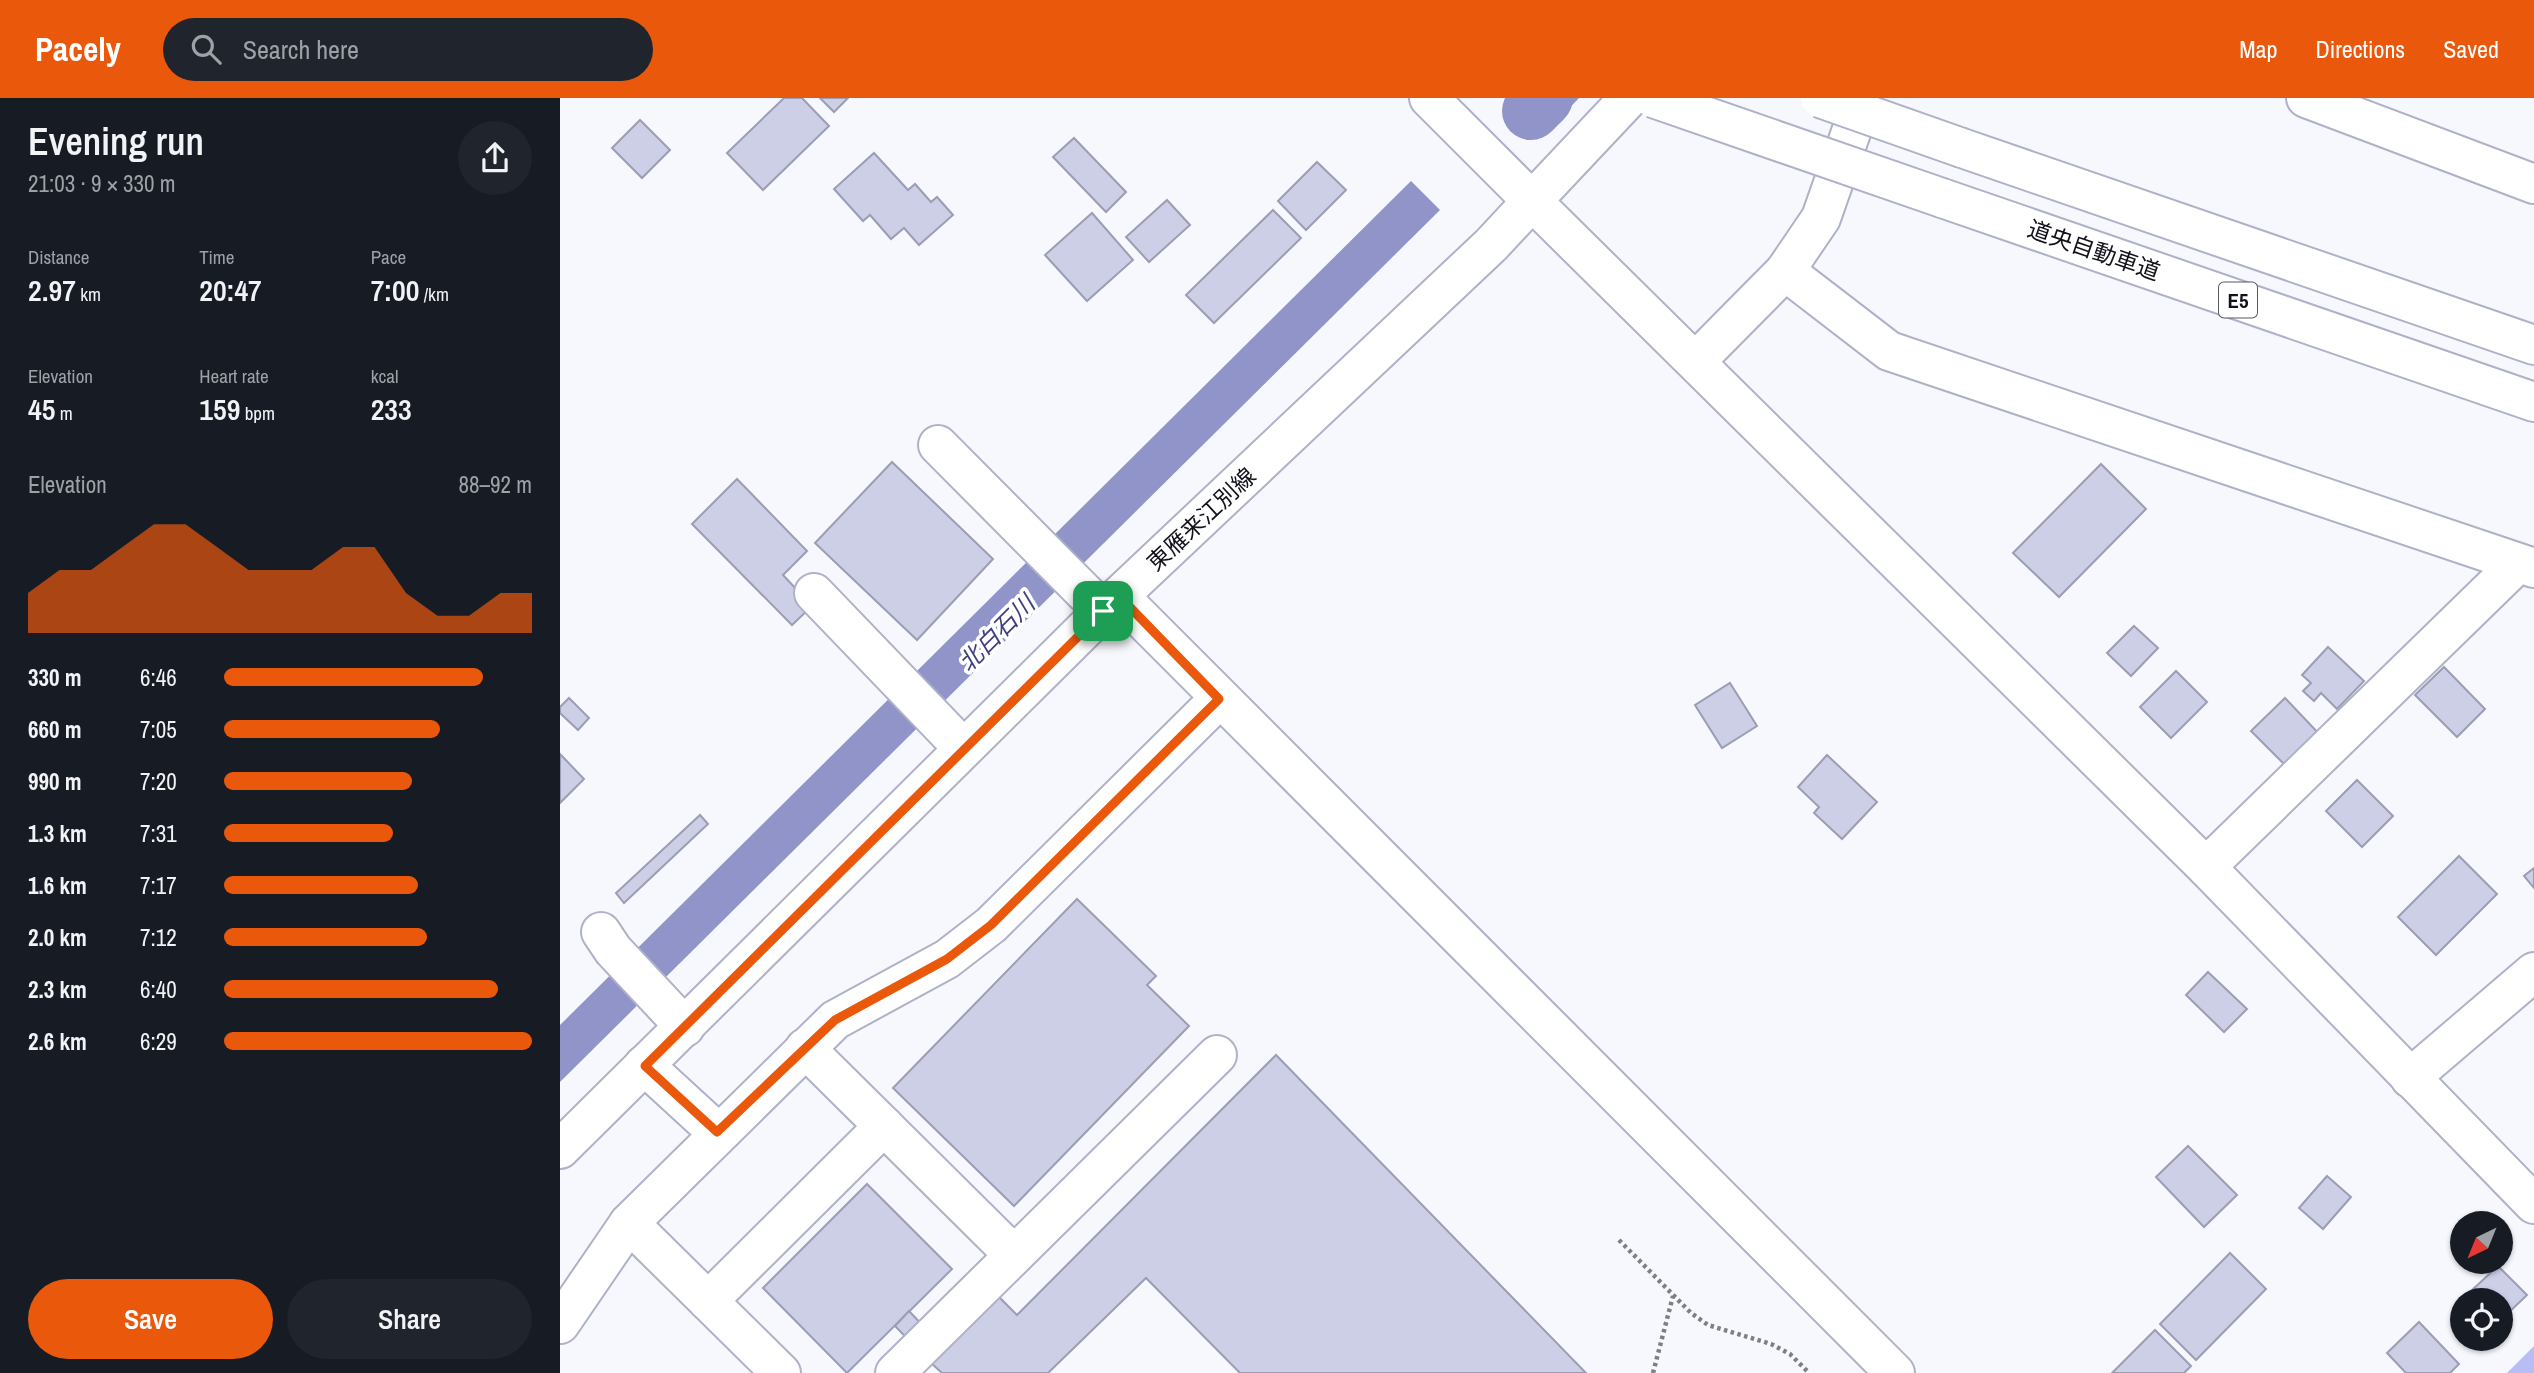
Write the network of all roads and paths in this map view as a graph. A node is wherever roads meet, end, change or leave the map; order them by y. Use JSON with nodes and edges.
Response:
{"nodes":[{"id":1,"x":1429,"y":98,"type":"edge"},
{"id":2,"x":1629,"y":98,"type":"edge"},
{"id":3,"x":1653,"y":98,"type":"edge"},
{"id":4,"x":1820,"y":98,"type":"edge"},
{"id":5,"x":1863,"y":98,"type":"edge"},
{"id":6,"x":2306,"y":98,"type":"edge"},
{"id":7,"x":2534,"y":184,"type":"edge"},
{"id":8,"x":1532,"y":201,"type":"junction"},
{"id":9,"x":1785,"y":271,"type":"junction"},
{"id":10,"x":2534,"y":345,"type":"edge"},
{"id":11,"x":1696,"y":361,"type":"junction"},
{"id":12,"x":2534,"y":402,"type":"edge"},
{"id":13,"x":937,"y":445,"type":"dead end"},
{"id":14,"x":2526,"y":565,"type":"edge"},
{"id":15,"x":814,"y":593,"type":"dead end"},
{"id":16,"x":1100,"y":598,"type":"junction"},
{"id":17,"x":1219,"y":699,"type":"junction"},
{"id":18,"x":956,"y":741,"type":"junction"},
{"id":19,"x":2206,"y":867,"type":"junction"},
{"id":20,"x":607,"y":941,"type":"dead end"},
{"id":21,"x":2534,"y":972,"type":"edge"},
{"id":22,"x":674,"y":1014,"type":"junction"},
{"id":23,"x":805,"y":1048,"type":"junction"},
{"id":24,"x":1217,"y":1055,"type":"dead end"},
{"id":25,"x":645,"y":1066,"type":"junction"},
{"id":26,"x":2410,"y":1079,"type":"junction"},
{"id":27,"x":884,"y":1126,"type":"junction"},
{"id":28,"x":717,"y":1132,"type":"junction"},
{"id":29,"x":560,"y":1149,"type":"edge"},
{"id":30,"x":2534,"y":1204,"type":"edge"},
{"id":31,"x":629,"y":1223,"type":"junction"},
{"id":32,"x":1619,"y":1240,"type":"dead end"},
{"id":33,"x":1014,"y":1255,"type":"junction"},
{"id":34,"x":1673,"y":1295,"type":"junction"},
{"id":35,"x":708,"y":1301,"type":"junction"},
{"id":36,"x":560,"y":1324,"type":"edge"},
{"id":37,"x":781,"y":1373,"type":"edge"},
{"id":38,"x":895,"y":1373,"type":"edge"},
{"id":39,"x":1653,"y":1373,"type":"edge"},
{"id":40,"x":1809,"y":1373,"type":"edge"},
{"id":41,"x":1895,"y":1373,"type":"edge"}],
"edges":[{"from":1,"to":8,"type":"main road"},
{"from":2,"to":8,"type":"main road","name":"東雁来江別線"},
{"from":3,"to":12,"type":"main road","name":"道央自動車道","number":"E5","bridge":true},
{"from":4,"to":10,"type":"main road","number":"E5","bridge":true},
{"from":5,"to":9,"type":"main road"},
{"from":6,"to":7,"type":"main road"},
{"from":8,"to":11,"type":"main road"},
{"from":8,"to":16,"type":"main road","name":"東雁来江別線"},
{"from":9,"to":11,"type":"main road"},
{"from":9,"to":14,"type":"main road"},
{"from":11,"to":19,"type":"main road"},
{"from":13,"to":16,"type":"main road"},
{"from":14,"to":19,"type":"main road"},
{"from":15,"to":18,"type":"main road"},
{"from":16,"to":17,"type":"main road"},
{"from":16,"to":18,"type":"main road","name":"東雁来江別線"},
{"from":17,"to":23,"type":"main road"},
{"from":17,"to":41,"type":"main road"},
{"from":18,"to":22,"type":"main road","name":"東雁来江別線"},
{"from":19,"to":26,"type":"main road"},
{"from":20,"to":22,"type":"main road"},
{"from":21,"to":26,"type":"main road"},
{"from":22,"to":25,"type":"main road","name":"東雁来江別線"},
{"from":23,"to":27,"type":"main road"},
{"from":23,"to":28,"type":"main road"},
{"from":24,"to":33,"type":"main road"},
{"from":25,"to":28,"type":"main road"},
{"from":25,"to":29,"type":"main road","name":"東雁来江別線"},
{"from":26,"to":30,"type":"main road"},
{"from":27,"to":33,"type":"main road"},
{"from":27,"to":35,"type":"main road"},
{"from":28,"to":31,"type":"main road"},
{"from":31,"to":35,"type":"main road"},
{"from":31,"to":36,"type":"main road"},
{"from":32,"to":34,"type":"path"},
{"from":33,"to":38,"type":"main road"},
{"from":34,"to":39,"type":"path"},
{"from":34,"to":40,"type":"path"},
{"from":35,"to":37,"type":"main road"}]}
